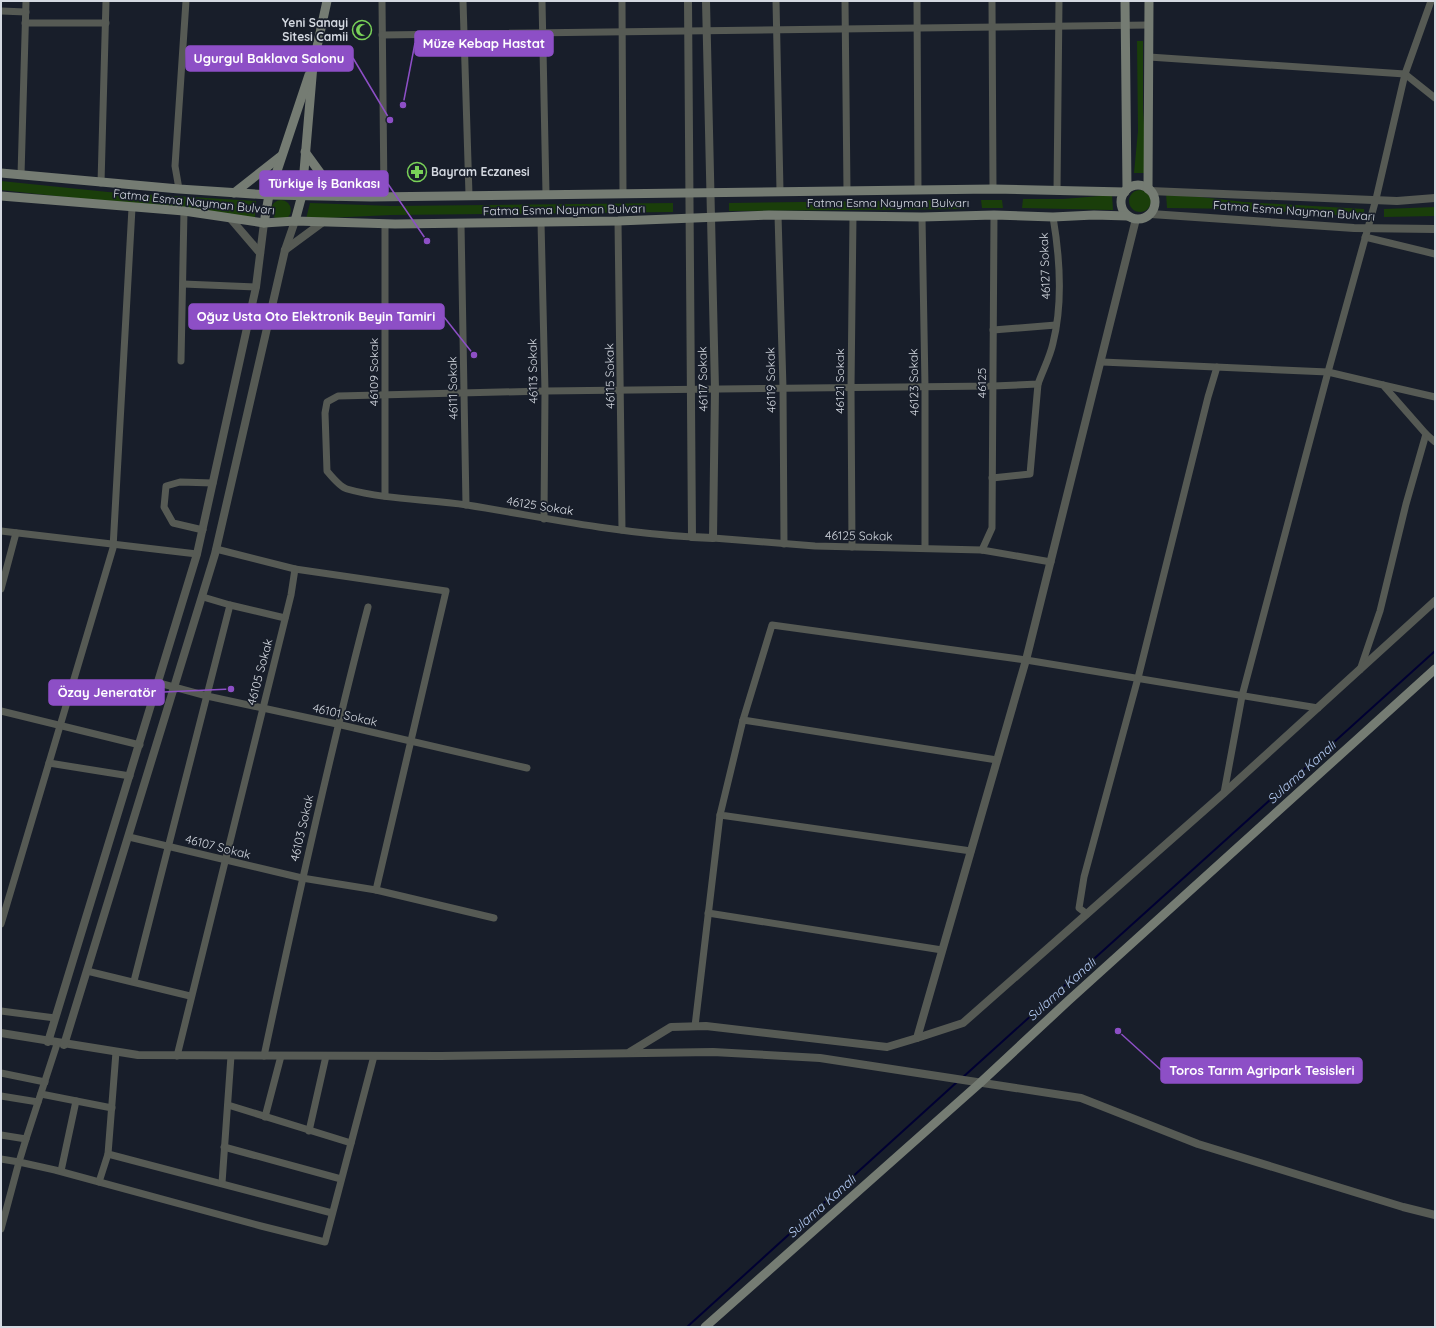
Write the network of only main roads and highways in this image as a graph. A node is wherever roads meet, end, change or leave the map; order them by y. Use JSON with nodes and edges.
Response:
{"nodes":[{"id":1,"x":327,"y":1,"type":"edge"},
{"id":2,"x":1124,"y":1,"type":"edge"},
{"id":3,"x":1149,"y":1,"type":"edge"},
{"id":4,"x":313,"y":65,"type":"junction"},
{"id":5,"x":305,"y":152,"type":"junction"},
{"id":6,"x":281,"y":156,"type":"junction"},
{"id":7,"x":1,"y":173,"type":"edge"},
{"id":8,"x":1149,"y":190,"type":"junction"},
{"id":9,"x":1126,"y":191,"type":"junction"},
{"id":10,"x":234,"y":193,"type":"junction"},
{"id":11,"x":269,"y":195,"type":"junction"},
{"id":12,"x":302,"y":195,"type":"junction"},
{"id":13,"x":1,"y":196,"type":"edge"},
{"id":14,"x":337,"y":196,"type":"junction"},
{"id":15,"x":1132,"y":218,"type":"junction"},
{"id":16,"x":295,"y":221,"type":"junction"},
{"id":17,"x":264,"y":224,"type":"junction"},
{"id":18,"x":1435,"y":669,"type":"edge"},
{"id":19,"x":705,"y":1327,"type":"edge"}],
"edges":[{"from":1,"to":4,"type":"main road"},
{"from":2,"to":9,"type":"main road"},
{"from":3,"to":8,"type":"main road"},
{"from":4,"to":5,"type":"main road"},
{"from":4,"to":6,"type":"main road"},
{"from":5,"to":12,"type":"main road"},
{"from":5,"to":14,"type":"main road"},
{"from":6,"to":10,"type":"main road"},
{"from":6,"to":11,"type":"main road"},
{"from":7,"to":10,"type":"main road","name":"Fatma Esma Nayman Bulvarı"},
{"from":8,"to":9,"type":"main road"},
{"from":8,"to":15,"type":"main road"},
{"from":9,"to":14,"type":"main road","name":"Fatma Esma Nayman Bulvarı"},
{"from":9,"to":15,"type":"main road"},
{"from":10,"to":11,"type":"main road","name":"Fatma Esma Nayman Bulvarı"},
{"from":11,"to":12,"type":"main road","name":"Fatma Esma Nayman Bulvarı"},
{"from":11,"to":17,"type":"main road"},
{"from":12,"to":14,"type":"main road","name":"Fatma Esma Nayman Bulvarı"},
{"from":12,"to":16,"type":"main road"},
{"from":13,"to":17,"type":"main road","name":"Fatma Esma Nayman Bulvarı"},
{"from":15,"to":16,"type":"main road","name":"Fatma Esma Nayman Bulvarı"},
{"from":16,"to":17,"type":"main road","name":"Fatma Esma Nayman Bulvarı"},
{"from":18,"to":19,"type":"main road"}]}
